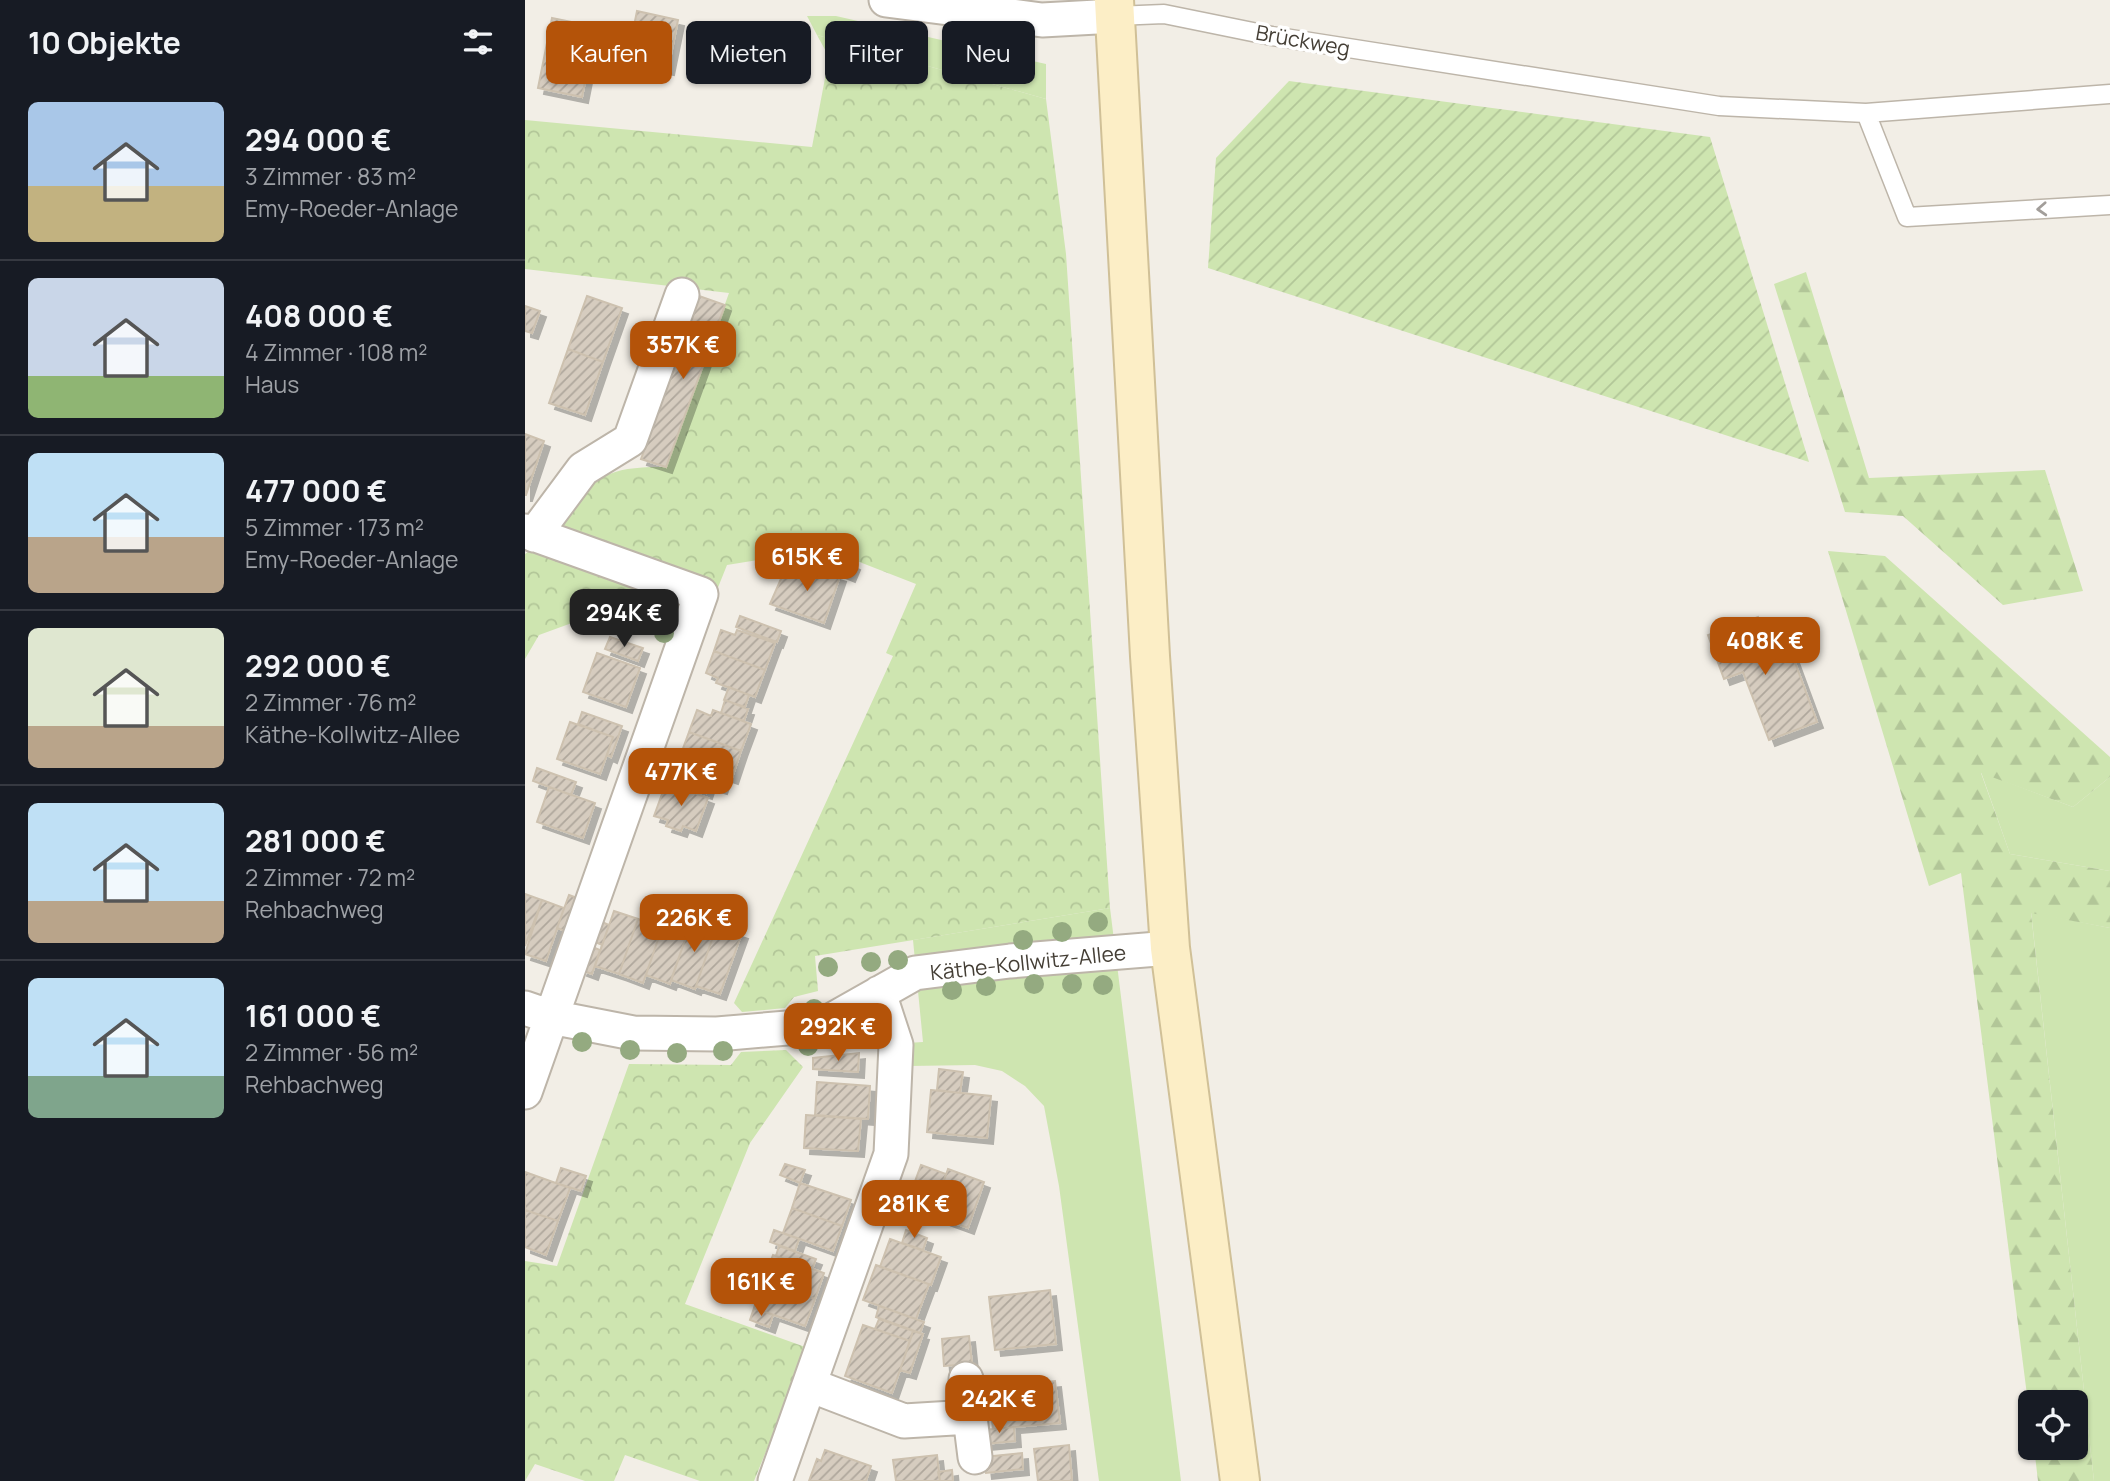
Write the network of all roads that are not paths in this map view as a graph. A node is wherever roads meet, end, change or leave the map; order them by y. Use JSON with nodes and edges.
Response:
{"nodes":[{"id":1,"x":886,"y":0,"type":"edge"},
{"id":2,"x":1115,"y":8,"type":"edge"},
{"id":3,"x":2110,"y":94,"type":"edge"},
{"id":4,"x":1865,"y":113,"type":"junction"},
{"id":5,"x":2110,"y":205,"type":"edge"},
{"id":6,"x":682,"y":295,"type":"dead end"},
{"id":7,"x":530,"y":533,"type":"edge"},
{"id":8,"x":1171,"y":948,"type":"junction"},
{"id":9,"x":879,"y":993,"type":"junction"},
{"id":10,"x":538,"y":1013,"type":"edge"},
{"id":11,"x":525,"y":1092,"type":"edge"},
{"id":12,"x":966,"y":1379,"type":"dead end"},
{"id":13,"x":810,"y":1385,"type":"junction"},
{"id":14,"x":970,"y":1417,"type":"junction"},
{"id":15,"x":975,"y":1457,"type":"dead end"},
{"id":16,"x":775,"y":1481,"type":"edge"},
{"id":17,"x":1240,"y":1481,"type":"edge"}],
"edges":[{"from":1,"to":2,"type":"street","name":"Brückweg"},
{"from":2,"to":4,"type":"lane","name":"Brückweg"},
{"from":2,"to":8,"type":"street"},
{"from":3,"to":4,"type":"lane","name":"Brückweg"},
{"from":5,"to":4,"type":"lane","one_way":true},
{"from":6,"to":7,"type":"street"},
{"from":7,"to":10,"type":"street"},
{"from":8,"to":9,"type":"street","name":"Käthe-Kollwitz-Allee"},
{"from":8,"to":17,"type":"street"},
{"from":9,"to":10,"type":"street","name":"Käthe-Kollwitz-Allee"},
{"from":9,"to":13,"type":"street"},
{"from":10,"to":11,"type":"street"},
{"from":12,"to":14,"type":"street"},
{"from":13,"to":14,"type":"street"},
{"from":13,"to":16,"type":"street"},
{"from":14,"to":15,"type":"street"}]}
